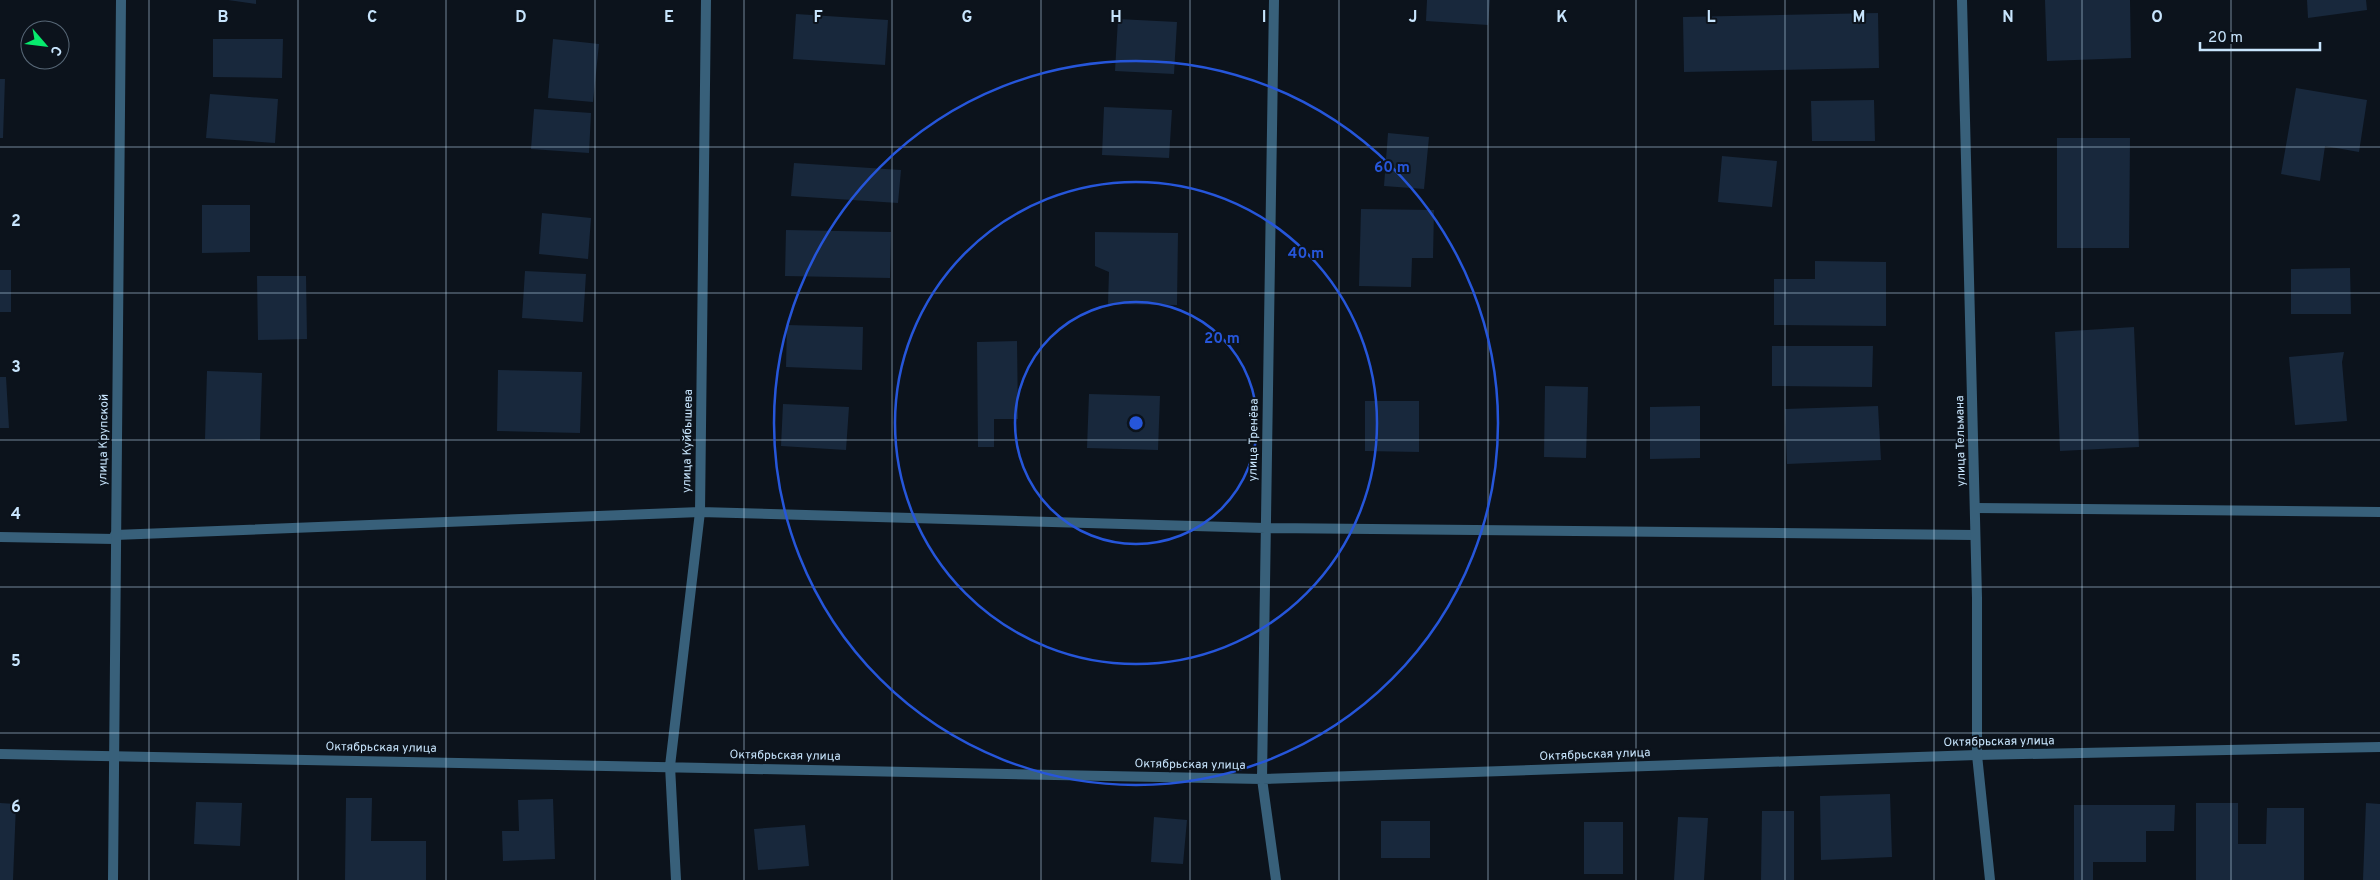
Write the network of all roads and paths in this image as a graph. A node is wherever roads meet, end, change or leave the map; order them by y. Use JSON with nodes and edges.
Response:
{"nodes":[{"id":1,"x":120,"y":0,"type":"edge"},
{"id":2,"x":706,"y":0,"type":"edge"},
{"id":3,"x":1274,"y":0,"type":"edge"},
{"id":4,"x":1962,"y":0,"type":"edge"},
{"id":5,"x":1975,"y":508,"type":"junction"},
{"id":6,"x":700,"y":512,"type":"junction"},
{"id":7,"x":2380,"y":512,"type":"edge"},
{"id":8,"x":1265,"y":528,"type":"junction"},
{"id":9,"x":1975,"y":535,"type":"junction"},
{"id":10,"x":0,"y":537,"type":"edge"},
{"id":11,"x":115,"y":537,"type":"junction"},
{"id":12,"x":2380,"y":747,"type":"edge"},
{"id":13,"x":0,"y":754,"type":"edge"},
{"id":14,"x":1977,"y":755,"type":"junction"},
{"id":15,"x":112,"y":756,"type":"junction"},
{"id":16,"x":670,"y":766,"type":"junction"},
{"id":17,"x":1262,"y":778,"type":"junction"},
{"id":18,"x":113,"y":880,"type":"edge"},
{"id":19,"x":676,"y":880,"type":"edge"},
{"id":20,"x":1276,"y":880,"type":"edge"},
{"id":21,"x":1990,"y":880,"type":"edge"}],
"edges":[{"from":1,"to":11,"type":"street","name":"улица Крупской"},
{"from":2,"to":6,"type":"street","name":"улица Куйбышева"},
{"from":3,"to":8,"type":"street","name":"улица Тренёва"},
{"from":4,"to":5,"type":"street","name":"улица Тельмана"},
{"from":5,"to":7,"type":"street"},
{"from":5,"to":9,"type":"street","name":"улица Тельмана"},
{"from":6,"to":8,"type":"street"},
{"from":6,"to":11,"type":"street"},
{"from":6,"to":16,"type":"street","name":"улица Куйбышева"},
{"from":8,"to":9,"type":"street"},
{"from":8,"to":17,"type":"street","name":"улица Тренёва"},
{"from":9,"to":14,"type":"street","name":"улица Тельмана"},
{"from":10,"to":11,"type":"street"},
{"from":11,"to":15,"type":"street","name":"улица Крупской"},
{"from":12,"to":14,"type":"street","name":"Октябрьская улица"},
{"from":13,"to":15,"type":"street","name":"Октябрьская улица"},
{"from":14,"to":17,"type":"street","name":"Октябрьская улица"},
{"from":14,"to":21,"type":"street","name":"улица Тельмана"},
{"from":15,"to":16,"type":"street","name":"Октябрьская улица"},
{"from":15,"to":18,"type":"street","name":"улица Крупской"},
{"from":16,"to":17,"type":"street","name":"Октябрьская улица"},
{"from":16,"to":19,"type":"street","name":"улица Куйбышева"},
{"from":17,"to":20,"type":"street","name":"улица Тренёва"}]}
